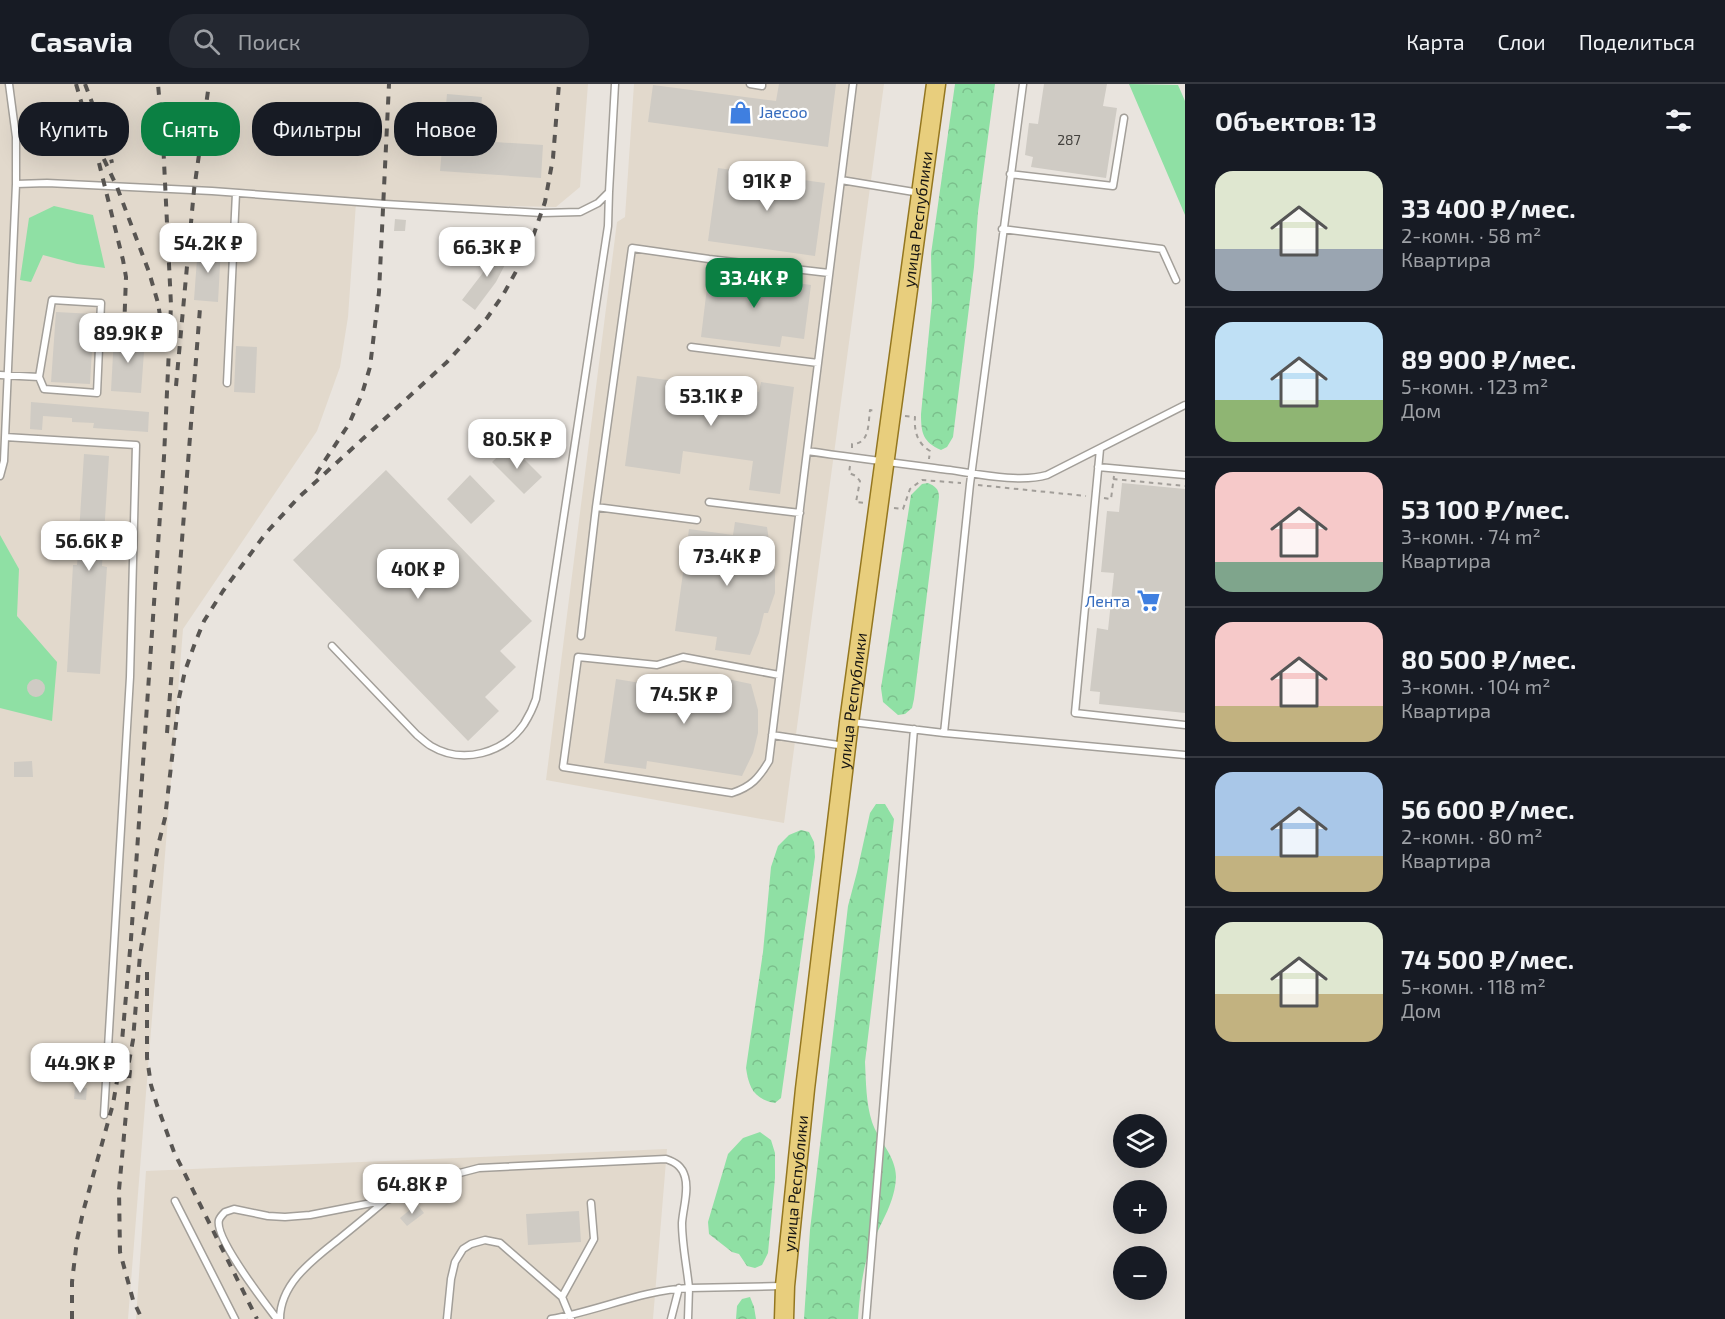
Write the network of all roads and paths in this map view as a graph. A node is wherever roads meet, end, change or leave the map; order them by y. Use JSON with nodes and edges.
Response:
{"nodes":[{"id":1,"x":9,"y":84,"type":"edge"},
{"id":2,"x":615,"y":84,"type":"edge"},
{"id":3,"x":750,"y":84,"type":"edge"},
{"id":4,"x":762,"y":84,"type":"edge"},
{"id":5,"x":853,"y":84,"type":"edge"},
{"id":6,"x":936,"y":84,"type":"edge"},
{"id":7,"x":1023,"y":84,"type":"edge"},
{"id":8,"x":1124,"y":118,"type":"dead end"},
{"id":9,"x":1010,"y":174,"type":"junction"},
{"id":10,"x":841,"y":180,"type":"junction"},
{"id":11,"x":16,"y":184,"type":"junction"},
{"id":12,"x":609,"y":192,"type":"junction"},
{"id":13,"x":236,"y":193,"type":"junction"},
{"id":14,"x":921,"y":193,"type":"junction"},
{"id":15,"x":1002,"y":229,"type":"junction"},
{"id":16,"x":829,"y":273,"type":"junction"},
{"id":17,"x":1176,"y":280,"type":"dead end"},
{"id":18,"x":691,"y":347,"type":"dead end"},
{"id":19,"x":818,"y":363,"type":"junction"},
{"id":20,"x":0,"y":375,"type":"edge"},
{"id":21,"x":8,"y":375,"type":"junction"},
{"id":22,"x":39,"y":377,"type":"junction"},
{"id":23,"x":227,"y":382,"type":"dead end"},
{"id":24,"x":1185,"y":405,"type":"edge"},
{"id":25,"x":870,"y":410,"type":"dead end"},
{"id":26,"x":915,"y":417,"type":"dead end"},
{"id":27,"x":5,"y":437,"type":"junction"},
{"id":28,"x":852,"y":444,"type":"dead end"},
{"id":29,"x":1100,"y":449,"type":"junction"},
{"id":30,"x":807,"y":451,"type":"junction"},
{"id":31,"x":930,"y":451,"type":"dead end"},
{"id":32,"x":885,"y":462,"type":"junction"},
{"id":33,"x":1098,"y":467,"type":"junction"},
{"id":34,"x":1114,"y":468,"type":"junction"},
{"id":35,"x":849,"y":473,"type":"dead end"},
{"id":36,"x":971,"y":473,"type":"junction"},
{"id":37,"x":1185,"y":475,"type":"edge"},
{"id":38,"x":0,"y":476,"type":"edge"},
{"id":39,"x":1113,"y":479,"type":"junction"},
{"id":40,"x":970,"y":484,"type":"junction"},
{"id":41,"x":1185,"y":486,"type":"edge"},
{"id":42,"x":1095,"y":497,"type":"junction"},
{"id":43,"x":709,"y":502,"type":"dead end"},
{"id":44,"x":856,"y":502,"type":"dead end"},
{"id":45,"x":596,"y":507,"type":"junction"},
{"id":46,"x":903,"y":509,"type":"dead end"},
{"id":47,"x":800,"y":513,"type":"junction"},
{"id":48,"x":697,"y":520,"type":"dead end"},
{"id":49,"x":581,"y":636,"type":"dead end"},
{"id":50,"x":332,"y":646,"type":"dead end"},
{"id":51,"x":779,"y":675,"type":"junction"},
{"id":52,"x":849,"y":722,"type":"junction"},
{"id":53,"x":1185,"y":724,"type":"edge"},
{"id":54,"x":914,"y":729,"type":"junction"},
{"id":55,"x":944,"y":733,"type":"junction"},
{"id":56,"x":772,"y":735,"type":"junction"},
{"id":57,"x":846,"y":746,"type":"junction"},
{"id":58,"x":1185,"y":755,"type":"edge"},
{"id":59,"x":104,"y":1115,"type":"dead end"},
{"id":60,"x":387,"y":1200,"type":"junction"},
{"id":61,"x":175,"y":1202,"type":"dead end"},
{"id":62,"x":591,"y":1203,"type":"dead end"},
{"id":63,"x":785,"y":1286,"type":"junction"},
{"id":64,"x":679,"y":1288,"type":"junction"},
{"id":65,"x":689,"y":1288,"type":"junction"},
{"id":66,"x":562,"y":1297,"type":"junction"},
{"id":67,"x":571,"y":1317,"type":"edge"},
{"id":68,"x":235,"y":1319,"type":"edge"},
{"id":69,"x":278,"y":1319,"type":"edge"},
{"id":70,"x":447,"y":1319,"type":"edge"},
{"id":71,"x":551,"y":1319,"type":"edge"},
{"id":72,"x":671,"y":1319,"type":"edge"},
{"id":73,"x":688,"y":1319,"type":"edge"},
{"id":74,"x":784,"y":1319,"type":"edge"},
{"id":75,"x":866,"y":1319,"type":"edge"}],
"edges":[{"from":1,"to":11,"type":"lane"},
{"from":2,"to":12,"type":"lane"},
{"from":3,"to":4,"type":"lane"},
{"from":5,"to":10,"type":"lane"},
{"from":6,"to":14,"type":"main road","name":"улица Республики"},
{"from":7,"to":9,"type":"lane"},
{"from":8,"to":9,"type":"lane"},
{"from":9,"to":15,"type":"lane"},
{"from":10,"to":14,"type":"lane"},
{"from":10,"to":16,"type":"lane"},
{"from":11,"to":13,"type":"lane"},
{"from":11,"to":21,"type":"lane"},
{"from":12,"to":13,"type":"lane"},
{"from":12,"to":50,"type":"lane"},
{"from":13,"to":23,"type":"lane"},
{"from":14,"to":32,"type":"main road","name":"улица Республики"},
{"from":15,"to":17,"type":"lane"},
{"from":15,"to":36,"type":"lane"},
{"from":16,"to":19,"type":"lane"},
{"from":16,"to":45,"type":"lane"},
{"from":18,"to":19,"type":"lane"},
{"from":19,"to":30,"type":"lane"},
{"from":20,"to":21,"type":"lane"},
{"from":21,"to":22,"type":"lane"},
{"from":21,"to":27,"type":"lane"},
{"from":22,"to":22,"type":"lane"},
{"from":24,"to":29,"type":"lane"},
{"from":25,"to":28,"type":"path"},
{"from":26,"to":31,"type":"path"},
{"from":27,"to":38,"type":"lane"},
{"from":27,"to":59,"type":"lane"},
{"from":29,"to":33,"type":"lane"},
{"from":29,"to":36,"type":"lane"},
{"from":30,"to":32,"type":"lane"},
{"from":30,"to":47,"type":"lane"},
{"from":32,"to":36,"type":"lane"},
{"from":32,"to":52,"type":"main road","name":"улица Республики"},
{"from":33,"to":34,"type":"lane"},
{"from":33,"to":42,"type":"lane"},
{"from":34,"to":37,"type":"lane"},
{"from":34,"to":39,"type":"path"},
{"from":35,"to":44,"type":"path"},
{"from":36,"to":40,"type":"lane"},
{"from":39,"to":41,"type":"path"},
{"from":39,"to":42,"type":"path"},
{"from":40,"to":42,"type":"path"},
{"from":40,"to":46,"type":"path"},
{"from":40,"to":55,"type":"lane"},
{"from":42,"to":53,"type":"lane"},
{"from":43,"to":47,"type":"lane"},
{"from":45,"to":48,"type":"lane"},
{"from":45,"to":49,"type":"lane"},
{"from":47,"to":51,"type":"lane"},
{"from":51,"to":56,"type":"lane"},
{"from":51,"to":56,"type":"lane"},
{"from":52,"to":54,"type":"lane"},
{"from":52,"to":57,"type":"main road","name":"улица Республики"},
{"from":54,"to":55,"type":"lane"},
{"from":54,"to":75,"type":"lane"},
{"from":55,"to":58,"type":"lane"},
{"from":56,"to":57,"type":"lane"},
{"from":57,"to":63,"type":"main road","name":"улица Республики"},
{"from":60,"to":65,"type":"lane"},
{"from":60,"to":69,"type":"lane"},
{"from":60,"to":69,"type":"lane"},
{"from":61,"to":68,"type":"lane"},
{"from":62,"to":66,"type":"lane"},
{"from":63,"to":65,"type":"lane"},
{"from":63,"to":74,"type":"main road","name":"улица Республики"},
{"from":64,"to":65,"type":"lane"},
{"from":64,"to":67,"type":"lane"},
{"from":64,"to":72,"type":"lane"},
{"from":65,"to":73,"type":"lane"},
{"from":66,"to":67,"type":"lane"},
{"from":66,"to":70,"type":"lane"},
{"from":67,"to":71,"type":"lane"}]}
